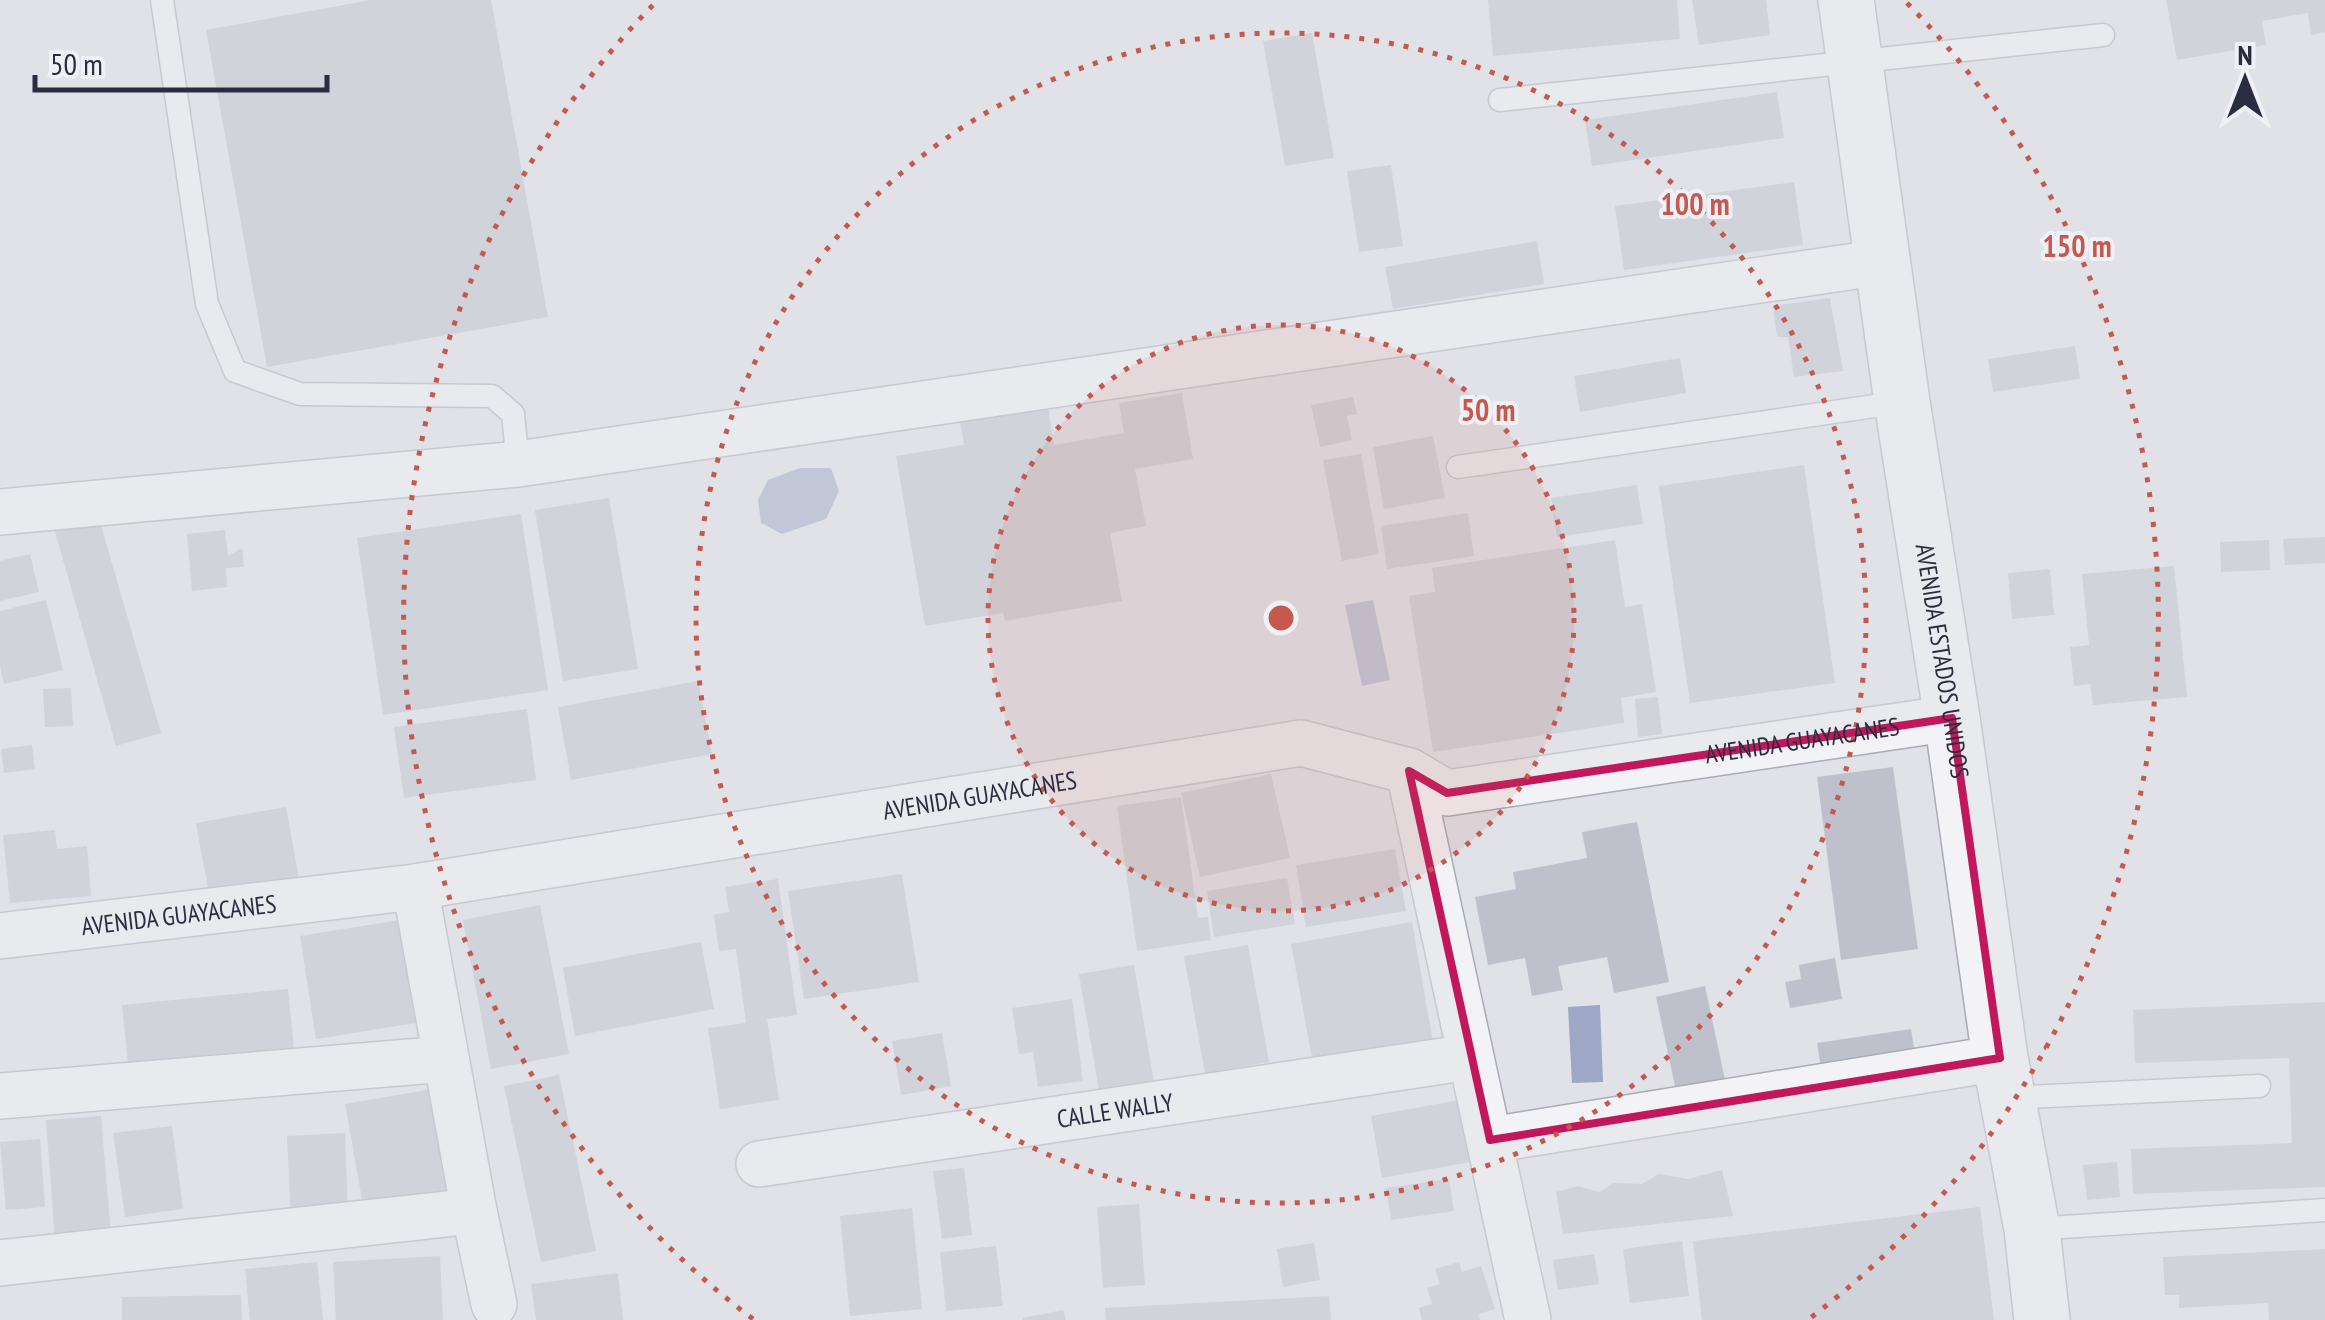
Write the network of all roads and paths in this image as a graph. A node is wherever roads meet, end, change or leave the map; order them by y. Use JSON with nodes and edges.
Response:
{"nodes":[{"id":1,"x":162,"y":0,"type":"edge"},
{"id":2,"x":1846,"y":0,"type":"edge"},
{"id":3,"x":2102,"y":36,"type":"dead end"},
{"id":4,"x":1854,"y":60,"type":"junction"},
{"id":5,"x":1500,"y":100,"type":"dead end"},
{"id":6,"x":1882,"y":262,"type":"junction"},
{"id":7,"x":1902,"y":402,"type":"junction"},
{"id":8,"x":518,"y":464,"type":"junction"},
{"id":9,"x":1458,"y":467,"type":"dead end"},
{"id":10,"x":0,"y":512,"type":"edge"},
{"id":11,"x":1952,"y":718,"type":"junction"},
{"id":12,"x":1409,"y":770,"type":"junction"},
{"id":13,"x":415,"y":887,"type":"junction"},
{"id":14,"x":0,"y":936,"type":"edge"},
{"id":15,"x":1469,"y":1057,"type":"junction"},
{"id":16,"x":446,"y":1059,"type":"junction"},
{"id":17,"x":2004,"y":1078,"type":"junction"},
{"id":18,"x":2259,"y":1086,"type":"dead end"},
{"id":19,"x":0,"y":1096,"type":"edge"},
{"id":20,"x":1490,"y":1140,"type":"junction"},
{"id":21,"x":760,"y":1164,"type":"dead end"},
{"id":22,"x":2325,"y":1210,"type":"edge"},
{"id":23,"x":474,"y":1211,"type":"junction"},
{"id":24,"x":2032,"y":1228,"type":"junction"},
{"id":25,"x":0,"y":1263,"type":"edge"},
{"id":26,"x":494,"y":1304,"type":"dead end"},
{"id":27,"x":1528,"y":1320,"type":"edge"},
{"id":28,"x":2042,"y":1320,"type":"edge"}],
"edges":[{"from":1,"to":8,"type":"lane"},
{"from":2,"to":4,"type":"street","name":"AVENIDA ESTADOS UNIDOS"},
{"from":3,"to":4,"type":"lane"},
{"from":4,"to":5,"type":"lane"},
{"from":4,"to":6,"type":"street","name":"AVENIDA ESTADOS UNIDOS"},
{"from":6,"to":7,"type":"street","name":"AVENIDA ESTADOS UNIDOS"},
{"from":6,"to":8,"type":"street"},
{"from":7,"to":9,"type":"lane"},
{"from":7,"to":11,"type":"street","name":"AVENIDA ESTADOS UNIDOS"},
{"from":8,"to":10,"type":"street"},
{"from":11,"to":12,"type":"street","name":"AVENIDA GUAYACANES"},
{"from":11,"to":17,"type":"street","name":"AVENIDA ESTADOS UNIDOS"},
{"from":12,"to":13,"type":"street","name":"AVENIDA GUAYACANES"},
{"from":12,"to":15,"type":"street"},
{"from":13,"to":14,"type":"street","name":"AVENIDA GUAYACANES"},
{"from":13,"to":16,"type":"street"},
{"from":15,"to":20,"type":"street"},
{"from":15,"to":21,"type":"street","name":"CALLE WALLY"},
{"from":16,"to":19,"type":"street"},
{"from":16,"to":23,"type":"street"},
{"from":17,"to":18,"type":"lane"},
{"from":17,"to":20,"type":"street"},
{"from":17,"to":24,"type":"street","name":"AVENIDA ESTADOS UNIDOS"},
{"from":20,"to":27,"type":"street"},
{"from":22,"to":24,"type":"lane"},
{"from":23,"to":25,"type":"street"},
{"from":23,"to":26,"type":"street"},
{"from":24,"to":28,"type":"street","name":"AVENIDA ESTADOS UNIDOS"}]}
